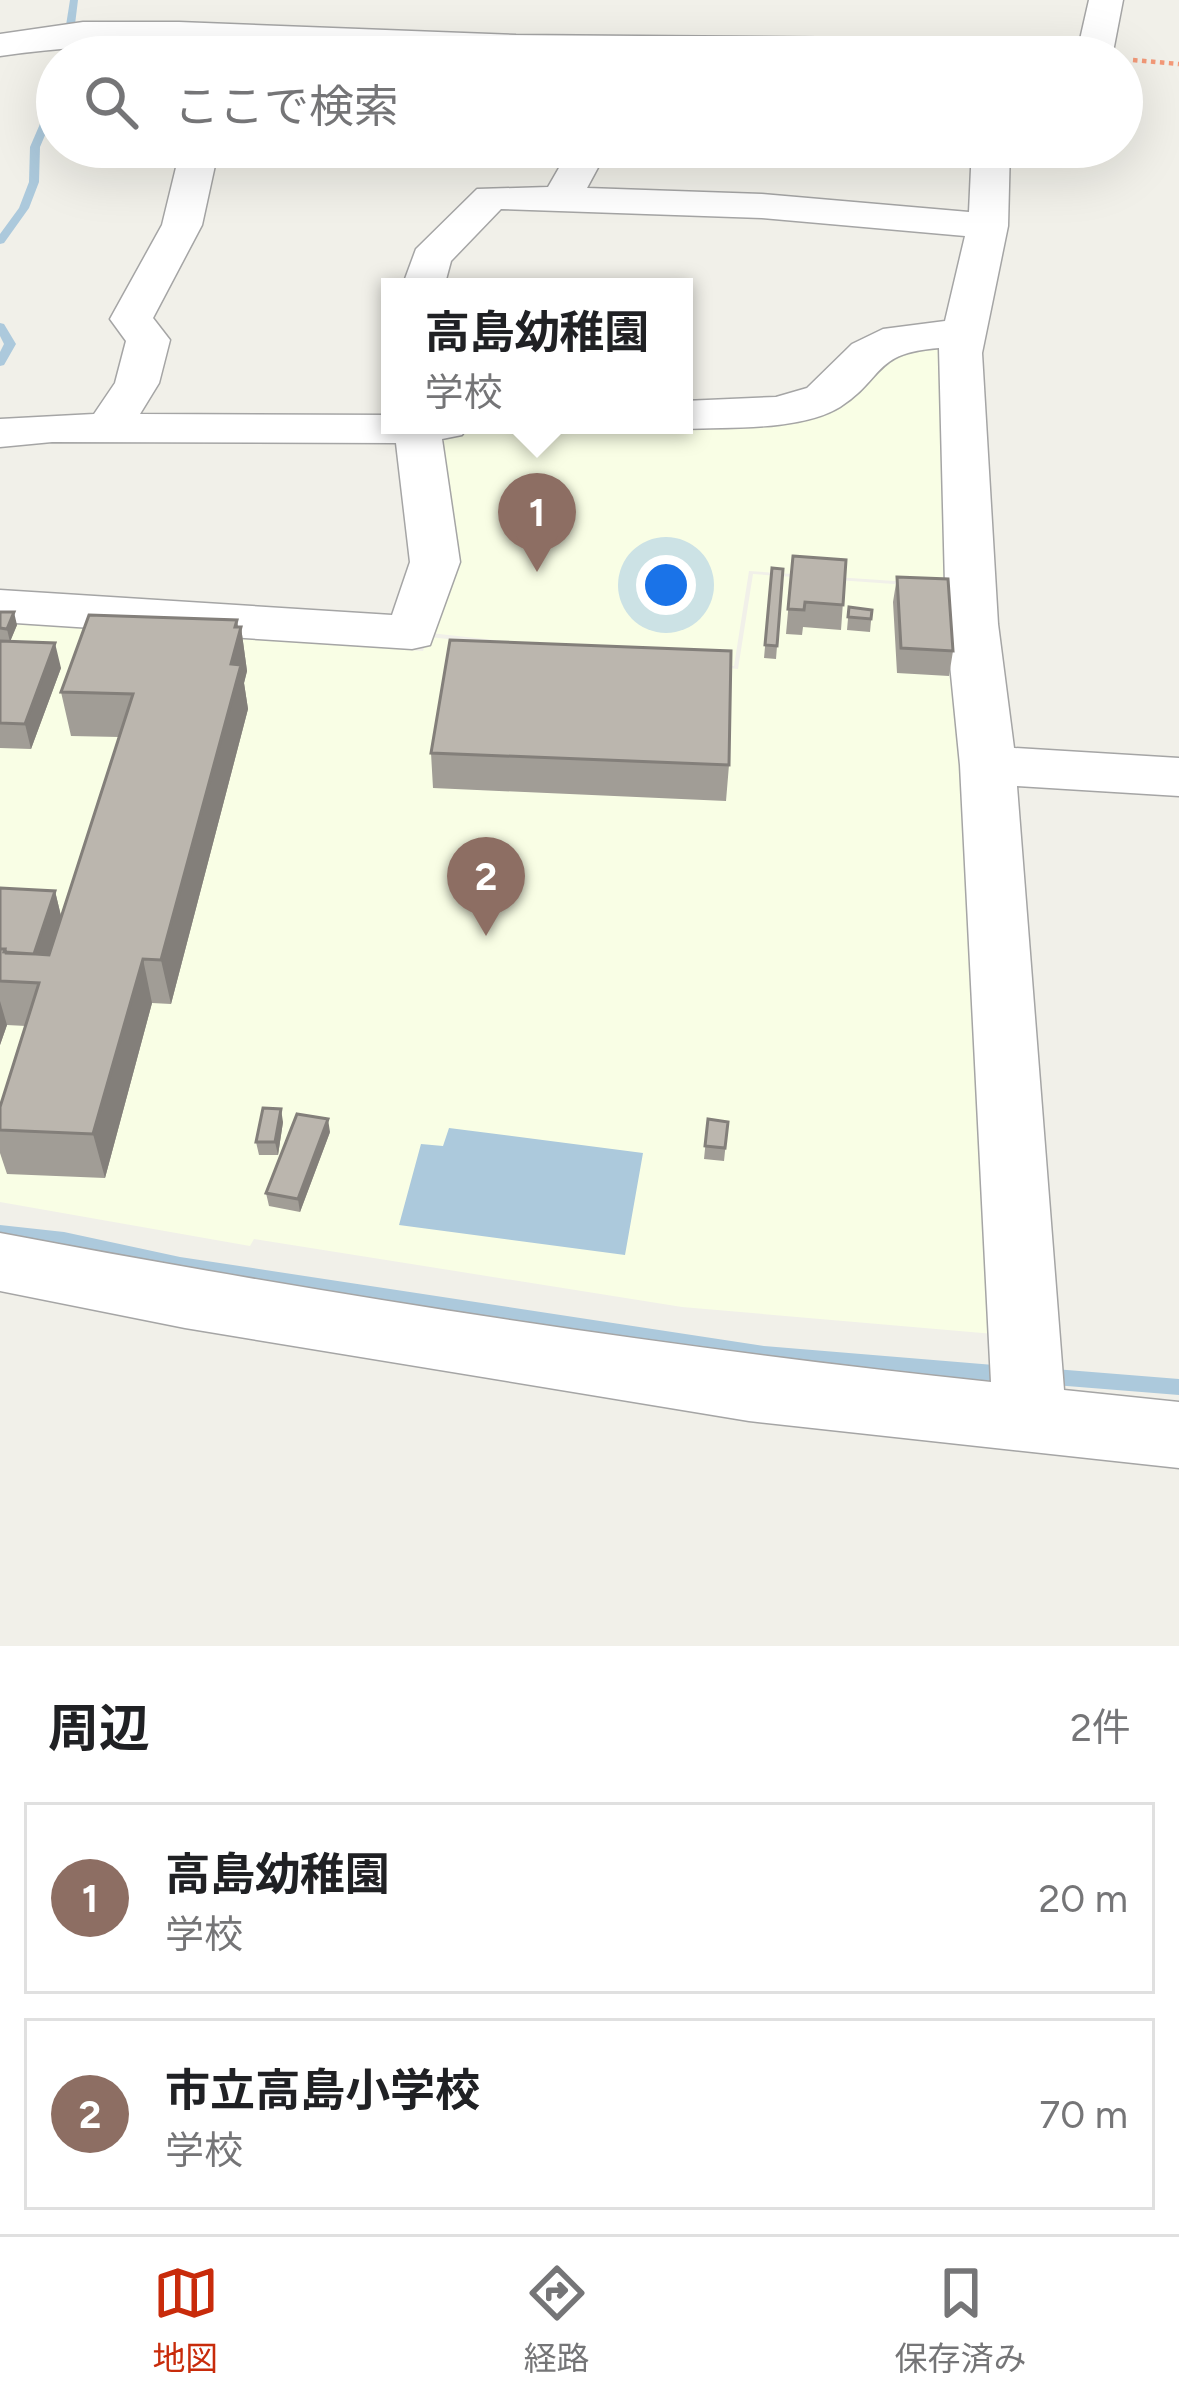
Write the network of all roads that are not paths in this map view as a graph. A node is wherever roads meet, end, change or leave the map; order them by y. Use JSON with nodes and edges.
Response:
{"nodes":[{"id":1,"x":1106,"y":0,"type":"edge"},
{"id":2,"x":62,"y":26,"type":"edge"},
{"id":3,"x":149,"y":36,"type":"edge"},
{"id":4,"x":1098,"y":36,"type":"edge"},
{"id":5,"x":0,"y":45,"type":"edge"},
{"id":6,"x":195,"y":168,"type":"edge"},
{"id":7,"x":579,"y":168,"type":"edge"},
{"id":8,"x":990,"y":168,"type":"edge"},
{"id":9,"x":561,"y":200,"type":"junction"},
{"id":10,"x":988,"y":226,"type":"junction"},
{"id":11,"x":425,"y":278,"type":"edge"},
{"id":12,"x":964,"y":333,"type":"junction"},
{"id":13,"x":693,"y":416,"type":"edge"},
{"id":14,"x":381,"y":426,"type":"edge"},
{"id":15,"x":108,"y":428,"type":"junction"},
{"id":16,"x":0,"y":433,"type":"edge"},
{"id":17,"x":427,"y":434,"type":"edge"},
{"id":18,"x":0,"y":606,"type":"edge"},
{"id":19,"x":988,"y":765,"type":"junction"},
{"id":20,"x":1179,"y":777,"type":"edge"},
{"id":21,"x":0,"y":1262,"type":"edge"},
{"id":22,"x":1027,"y":1390,"type":"junction"},
{"id":23,"x":1179,"y":1435,"type":"edge"}],
"edges":[{"from":1,"to":4,"type":"street"},
{"from":2,"to":3,"type":"street"},
{"from":2,"to":5,"type":"street"},
{"from":6,"to":15,"type":"street"},
{"from":7,"to":9,"type":"street"},
{"from":8,"to":10,"type":"street"},
{"from":9,"to":10,"type":"street"},
{"from":9,"to":11,"type":"street"},
{"from":10,"to":12,"type":"street"},
{"from":12,"to":13,"type":"street"},
{"from":12,"to":19,"type":"street"},
{"from":14,"to":15,"type":"street"},
{"from":15,"to":16,"type":"street"},
{"from":17,"to":18,"type":"street"},
{"from":19,"to":20,"type":"street"},
{"from":19,"to":22,"type":"street"},
{"from":21,"to":22,"type":"street"},
{"from":22,"to":23,"type":"street"}]}
